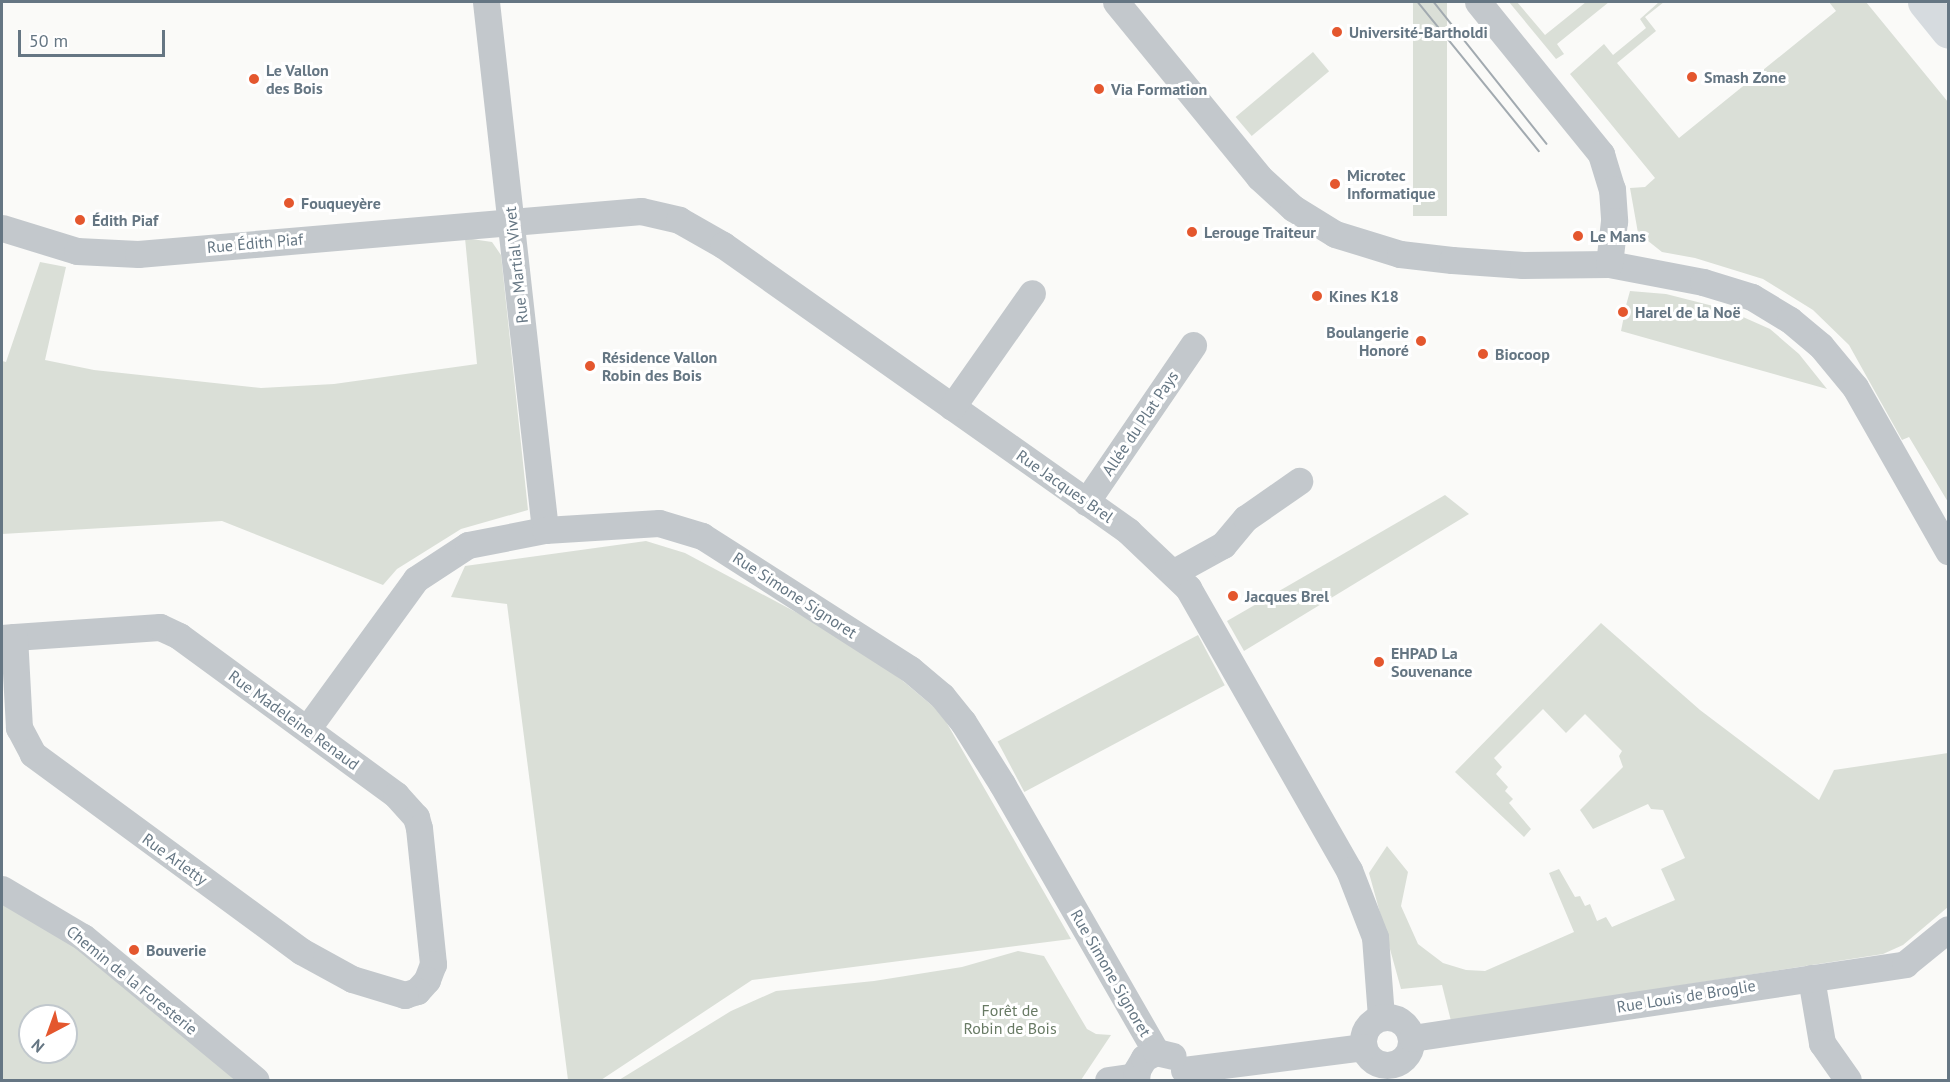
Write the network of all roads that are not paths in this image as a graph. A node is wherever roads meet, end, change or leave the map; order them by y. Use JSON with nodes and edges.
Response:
{"nodes":[{"id":1,"x":486,"y":2,"type":"edge"},
{"id":2,"x":1116,"y":2,"type":"edge"},
{"id":3,"x":1478,"y":2,"type":"edge"},
{"id":4,"x":1924,"y":2,"type":"edge"},
{"id":5,"x":1948,"y":32,"type":"edge"},
{"id":6,"x":512,"y":224,"type":"junction"},
{"id":7,"x":2,"y":228,"type":"edge"},
{"id":8,"x":1609,"y":264,"type":"junction"},
{"id":9,"x":1032,"y":293,"type":"dead end"},
{"id":10,"x":1193,"y":345,"type":"dead end"},
{"id":11,"x":952,"y":407,"type":"junction"},
{"id":12,"x":1299,"y":481,"type":"dead end"},
{"id":13,"x":1086,"y":502,"type":"junction"},
{"id":14,"x":545,"y":530,"type":"junction"},
{"id":15,"x":1948,"y":551,"type":"edge"},
{"id":16,"x":1174,"y":572,"type":"junction"},
{"id":17,"x":8,"y":638,"type":"edge"},
{"id":18,"x":307,"y":729,"type":"junction"},
{"id":19,"x":2,"y":889,"type":"edge"},
{"id":20,"x":1948,"y":929,"type":"edge"},
{"id":21,"x":1811,"y":978,"type":"junction"},
{"id":22,"x":427,"y":980,"type":"joint"},
{"id":23,"x":1381,"y":1017,"type":"junction"},
{"id":24,"x":1412,"y":1038,"type":"junction"},
{"id":25,"x":1364,"y":1047,"type":"junction"},
{"id":26,"x":1156,"y":1052,"type":"junction"},
{"id":27,"x":1394,"y":1072,"type":"edge"},
{"id":28,"x":1185,"y":1075,"type":"edge"},
{"id":29,"x":1136,"y":1078,"type":"edge"},
{"id":30,"x":256,"y":1080,"type":"edge"},
{"id":31,"x":1108,"y":1080,"type":"edge"},
{"id":32,"x":1848,"y":1080,"type":"edge"}],
"edges":[{"from":1,"to":6,"type":"street","name":"Rue Martial Vivet"},
{"from":2,"to":8,"type":"street"},
{"from":3,"to":8,"type":"street"},
{"from":4,"to":5,"type":"main road"},
{"from":6,"to":7,"type":"street","name":"Rue Édith Piaf"},
{"from":6,"to":11,"type":"street","name":"Rue Jacques Brel"},
{"from":6,"to":14,"type":"street","name":"Rue Martial Vivet"},
{"from":8,"to":15,"type":"street"},
{"from":9,"to":11,"type":"street"},
{"from":10,"to":13,"type":"street","name":"Allée du Plat Pays"},
{"from":11,"to":13,"type":"street","name":"Rue Jacques Brel"},
{"from":12,"to":16,"type":"street"},
{"from":13,"to":16,"type":"street","name":"Rue Jacques Brel"},
{"from":14,"to":18,"type":"street","name":"Rue Simone Signoret"},
{"from":14,"to":26,"type":"street","name":"Rue Simone Signoret"},
{"from":16,"to":23,"type":"street","name":"Rue Jacques Brel"},
{"from":17,"to":18,"type":"street","name":"Rue Madeleine Renaud"},
{"from":17,"to":22,"type":"street","name":"Rue Arletty"},
{"from":18,"to":22,"type":"street","name":"Rue Madeleine Renaud"},
{"from":19,"to":30,"type":"street","name":"Chemin de la Foresterie"},
{"from":20,"to":21,"type":"street","name":"Rue Louis de Broglie"},
{"from":21,"to":24,"type":"street","name":"Rue Louis de Broglie"},
{"from":21,"to":32,"type":"street"},
{"from":23,"to":24,"type":"street"},
{"from":23,"to":25,"type":"street"},
{"from":24,"to":27,"type":"street"},
{"from":25,"to":27,"type":"street"},
{"from":25,"to":28,"type":"street"},
{"from":26,"to":28,"type":"street"},
{"from":26,"to":29,"type":"street"},
{"from":29,"to":31,"type":"street"}]}
